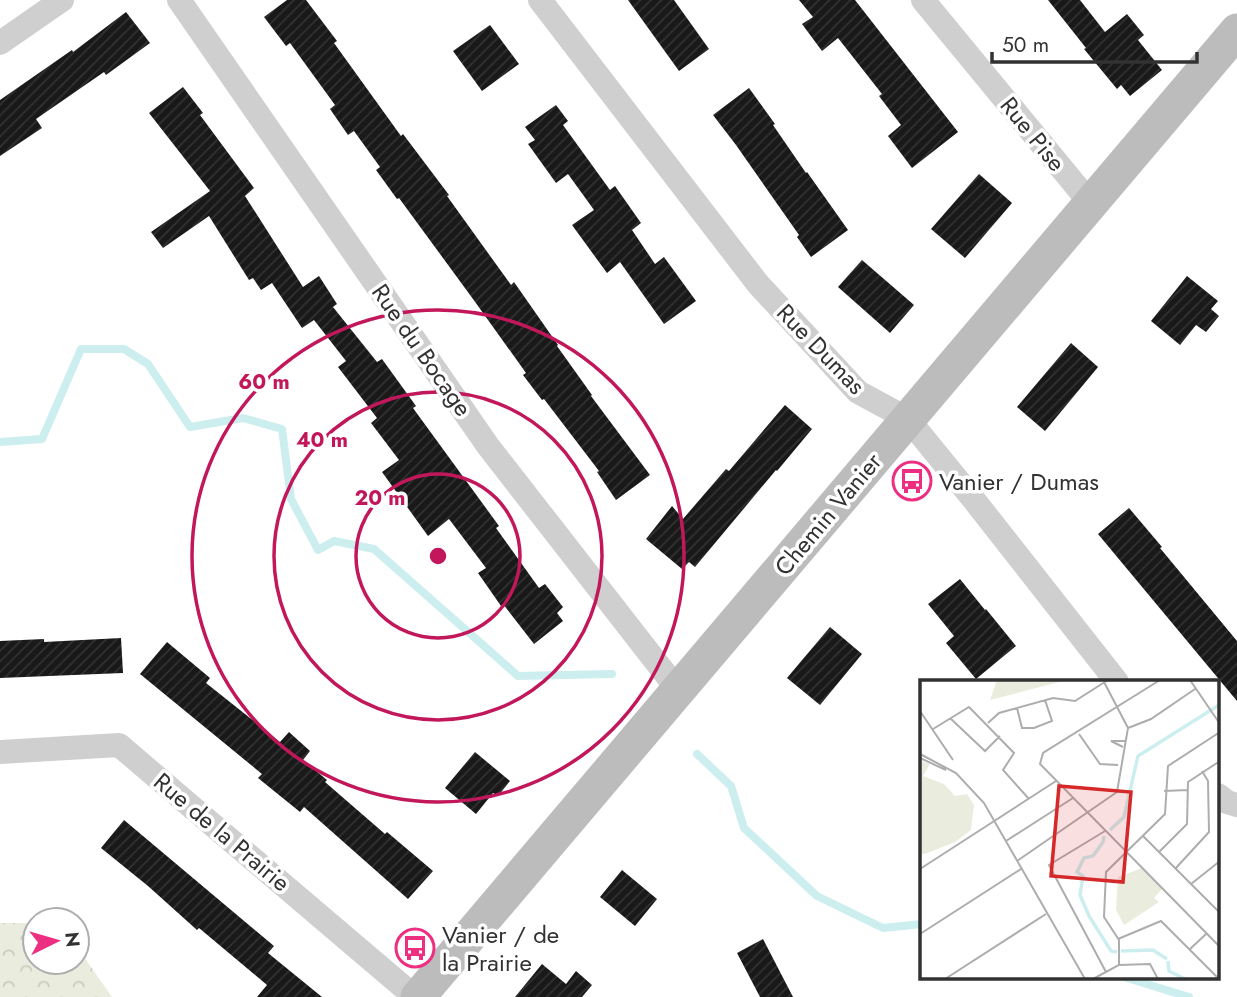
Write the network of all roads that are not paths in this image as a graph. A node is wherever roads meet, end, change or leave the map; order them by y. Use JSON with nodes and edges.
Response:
{"nodes":[{"id":1,"x":62,"y":0,"type":"edge"},
{"id":2,"x":179,"y":0,"type":"edge"},
{"id":3,"x":540,"y":0,"type":"edge"},
{"id":4,"x":923,"y":0,"type":"edge"},
{"id":5,"x":1237,"y":31,"type":"edge"},
{"id":6,"x":0,"y":43,"type":"edge"},
{"id":7,"x":1091,"y":204,"type":"junction"},
{"id":8,"x":908,"y":419,"type":"junction"},
{"id":9,"x":1115,"y":680,"type":"edge"},
{"id":10,"x":678,"y":690,"type":"junction"},
{"id":11,"x":0,"y":752,"type":"edge"},
{"id":12,"x":1220,"y":797,"type":"edge"},
{"id":13,"x":1237,"y":805,"type":"edge"},
{"id":14,"x":417,"y":997,"type":"edge"}],
"edges":[{"from":1,"to":6,"type":"street"},
{"from":2,"to":10,"type":"street","name":"Rue du Bocage"},
{"from":3,"to":8,"type":"street","name":"Rue Dumas"},
{"from":4,"to":7,"type":"street","name":"Rue Pise"},
{"from":5,"to":7,"type":"street","name":"Chemin Vanier"},
{"from":7,"to":8,"type":"street","name":"Chemin Vanier"},
{"from":8,"to":9,"type":"street","name":"Rue Dumas"},
{"from":8,"to":10,"type":"street","name":"Chemin Vanier"},
{"from":10,"to":14,"type":"street","name":"Chemin Vanier"},
{"from":11,"to":14,"type":"street","name":"Rue de la Prairie"},
{"from":12,"to":13,"type":"street"}]}
